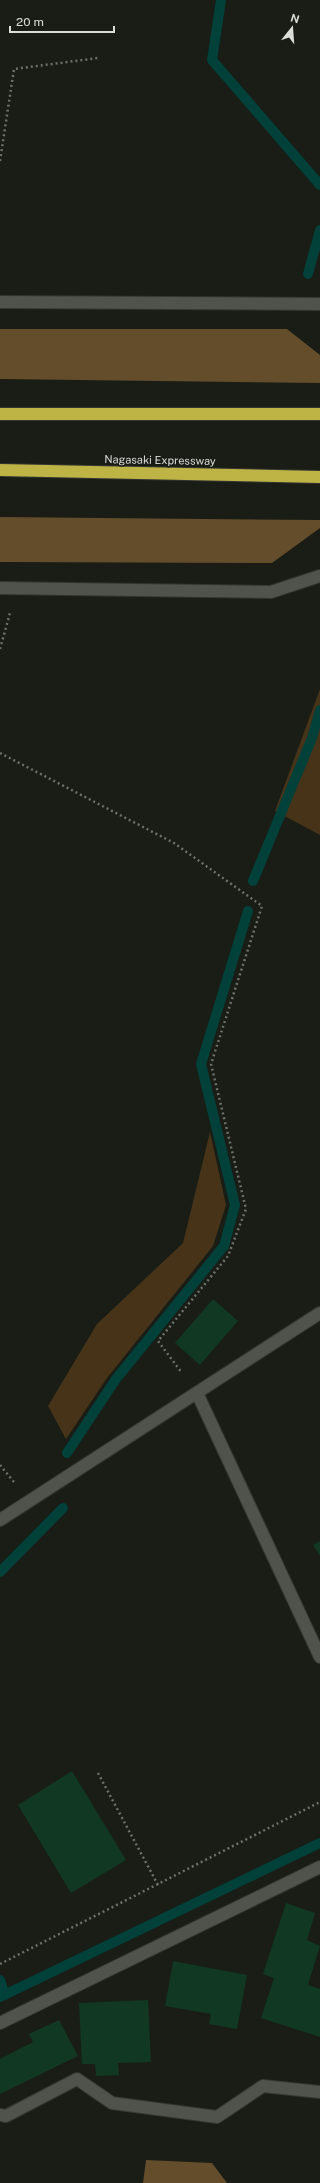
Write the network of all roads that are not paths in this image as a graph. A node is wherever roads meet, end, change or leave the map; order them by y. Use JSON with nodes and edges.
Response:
{"nodes":[{"id":1,"x":0,"y":302,"type":"edge"},
{"id":2,"x":320,"y":304,"type":"edge"},
{"id":3,"x":0,"y":414,"type":"edge"},
{"id":4,"x":320,"y":414,"type":"edge"},
{"id":5,"x":0,"y":470,"type":"edge"},
{"id":6,"x":320,"y":476,"type":"edge"},
{"id":7,"x":320,"y":576,"type":"edge"},
{"id":8,"x":0,"y":588,"type":"edge"},
{"id":9,"x":320,"y":1313,"type":"edge"},
{"id":10,"x":197,"y":1393,"type":"junction"},
{"id":11,"x":0,"y":1520,"type":"edge"},
{"id":12,"x":320,"y":1657,"type":"edge"},
{"id":13,"x":320,"y":1867,"type":"edge"},
{"id":14,"x":0,"y":2023,"type":"edge"},
{"id":15,"x":320,"y":2092,"type":"edge"},
{"id":16,"x":0,"y":2115,"type":"edge"}],
"edges":[{"from":1,"to":2,"type":"street"},
{"from":3,"to":4,"type":"highway"},
{"from":5,"to":6,"type":"highway","name":"Nagasaki Expressway"},
{"from":7,"to":8,"type":"street"},
{"from":9,"to":10,"type":"street"},
{"from":10,"to":11,"type":"street"},
{"from":10,"to":12,"type":"street"},
{"from":13,"to":14,"type":"street"},
{"from":15,"to":16,"type":"street"}]}
